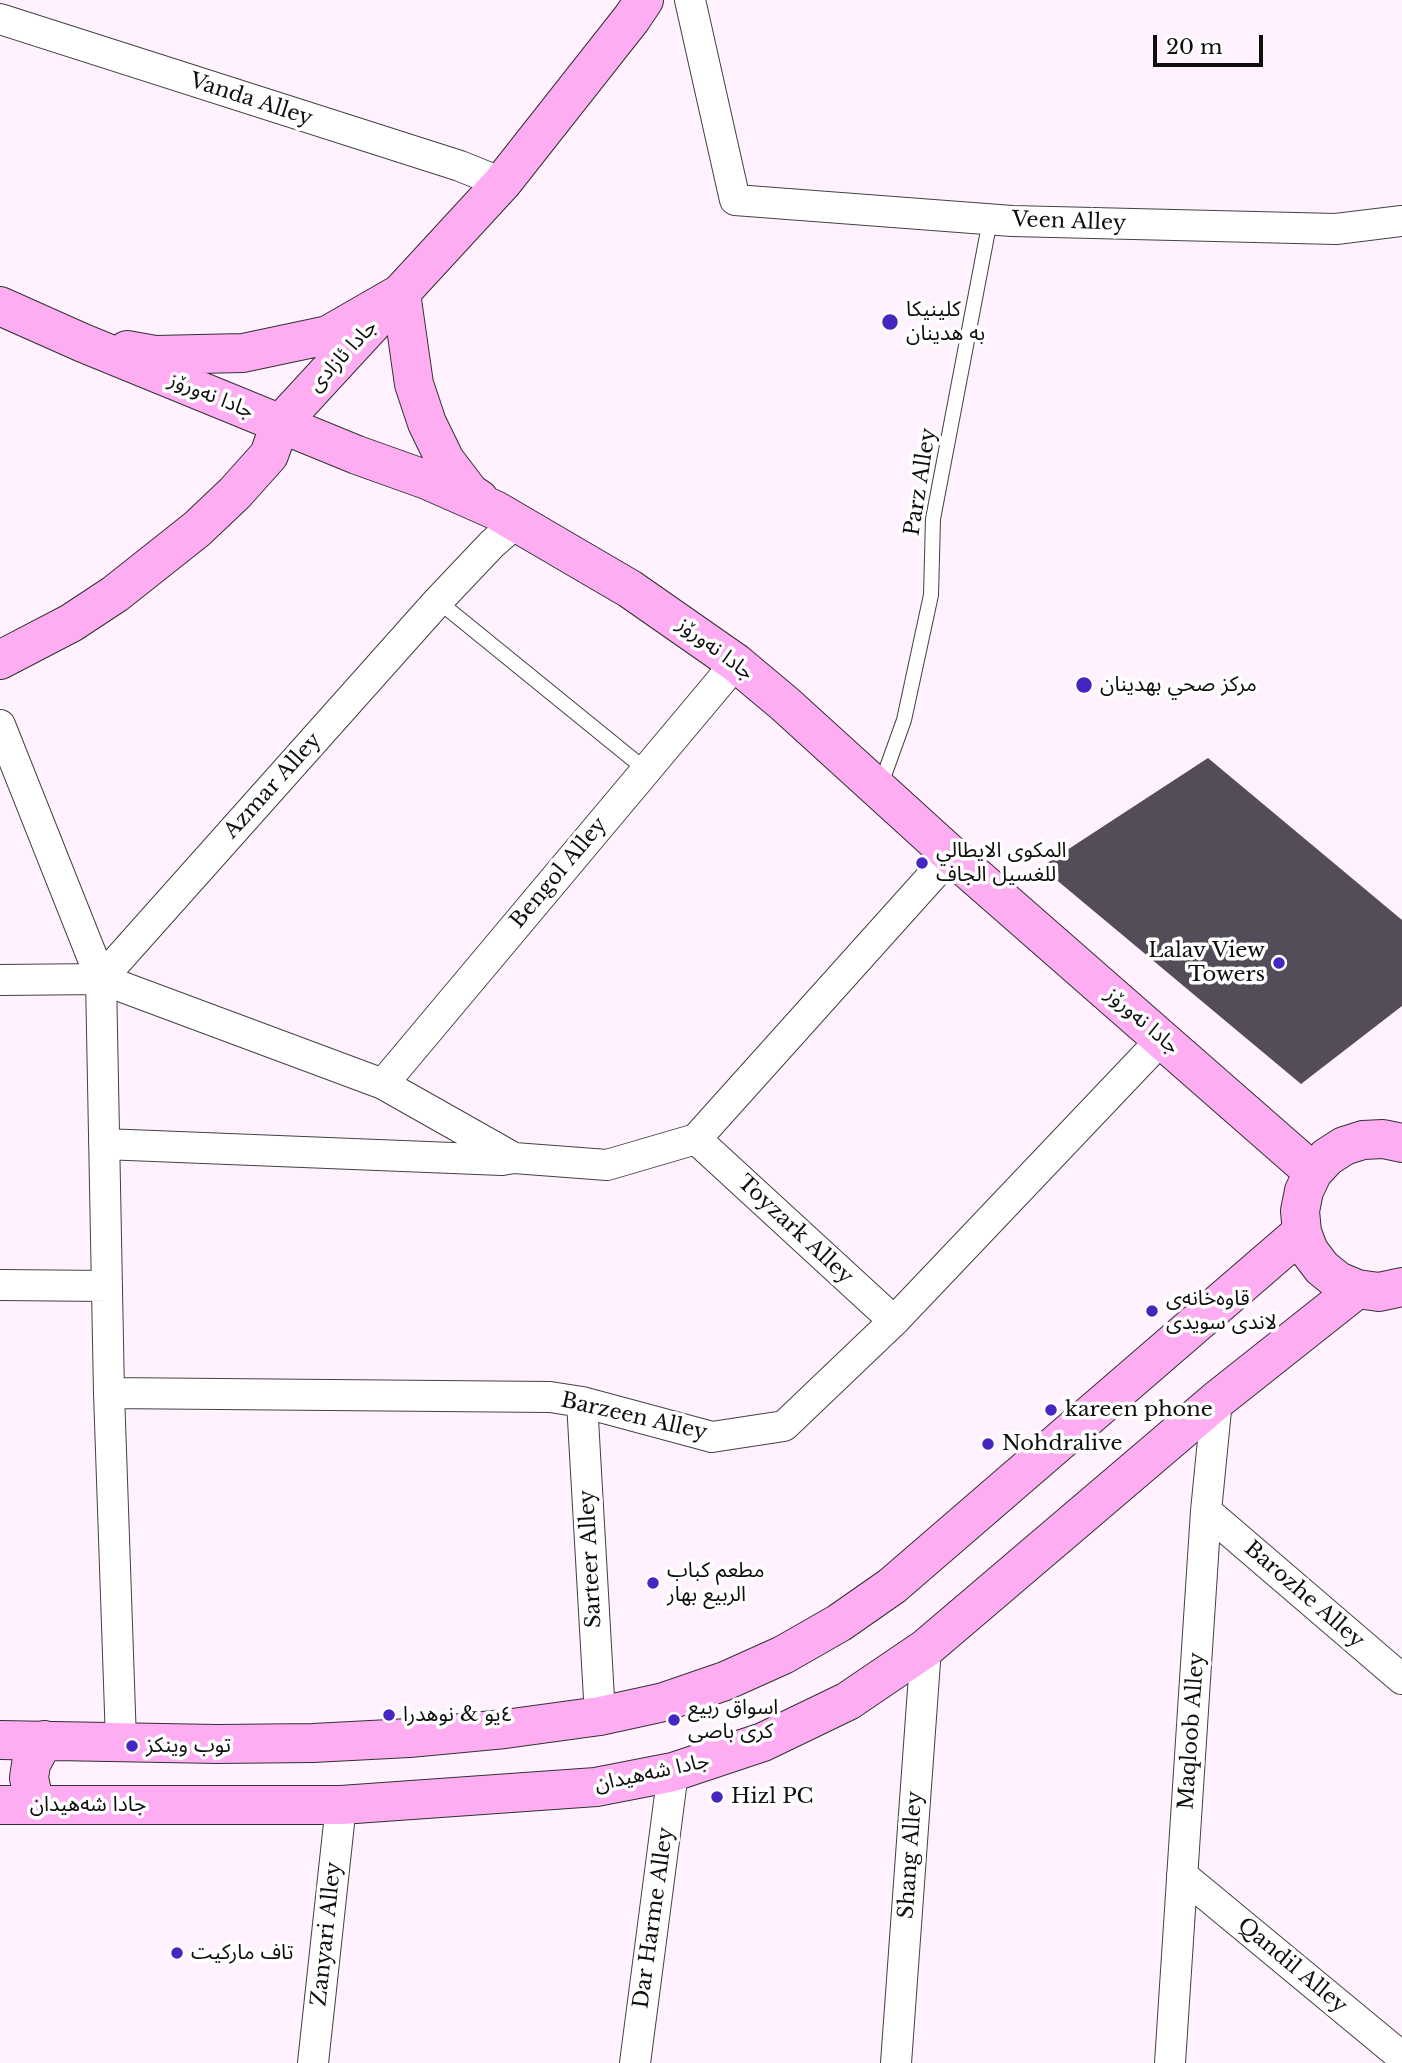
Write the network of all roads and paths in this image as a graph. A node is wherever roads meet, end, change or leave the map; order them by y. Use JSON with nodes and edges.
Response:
{"nodes":[{"id":1,"x":644,"y":0,"type":"edge"},
{"id":2,"x":690,"y":0,"type":"edge"},
{"id":3,"x":0,"y":19,"type":"edge"},
{"id":4,"x":502,"y":183,"type":"junction"},
{"id":5,"x":990,"y":220,"type":"junction"},
{"id":6,"x":1402,"y":221,"type":"edge"},
{"id":7,"x":401,"y":293,"type":"junction"},
{"id":8,"x":0,"y":306,"type":"edge"},
{"id":9,"x":83,"y":343,"type":"junction"},
{"id":10,"x":280,"y":424,"type":"junction"},
{"id":11,"x":506,"y":516,"type":"junction"},
{"id":12,"x":438,"y":601,"type":"junction"},
{"id":13,"x":0,"y":660,"type":"edge"},
{"id":14,"x":736,"y":663,"type":"junction"},
{"id":15,"x":0,"y":725,"type":"edge"},
{"id":16,"x":646,"y":770,"type":"junction"},
{"id":17,"x":879,"y":789,"type":"junction"},
{"id":18,"x":951,"y":855,"type":"junction"},
{"id":19,"x":102,"y":979,"type":"junction"},
{"id":20,"x":0,"y":980,"type":"edge"},
{"id":21,"x":1162,"y":1039,"type":"junction"},
{"id":22,"x":383,"y":1084,"type":"junction"},
{"id":23,"x":1396,"y":1135,"type":"edge"},
{"id":24,"x":696,"y":1139,"type":"junction"},
{"id":25,"x":104,"y":1144,"type":"junction"},
{"id":26,"x":514,"y":1158,"type":"junction"},
{"id":27,"x":1313,"y":1172,"type":"junction"},
{"id":28,"x":1302,"y":1232,"type":"junction"},
{"id":29,"x":0,"y":1285,"type":"edge"},
{"id":30,"x":107,"y":1286,"type":"junction"},
{"id":31,"x":1402,"y":1287,"type":"edge"},
{"id":32,"x":1357,"y":1289,"type":"junction"},
{"id":33,"x":894,"y":1321,"type":"junction"},
{"id":34,"x":109,"y":1393,"type":"junction"},
{"id":35,"x":1217,"y":1400,"type":"junction"},
{"id":36,"x":582,"y":1402,"type":"junction"},
{"id":37,"x":1206,"y":1511,"type":"junction"},
{"id":38,"x":926,"y":1648,"type":"junction"},
{"id":39,"x":1402,"y":1679,"type":"edge"},
{"id":40,"x":600,"y":1716,"type":"junction"},
{"id":41,"x":0,"y":1740,"type":"edge"},
{"id":42,"x":44,"y":1740,"type":"junction"},
{"id":43,"x":121,"y":1741,"type":"junction"},
{"id":44,"x":673,"y":1772,"type":"junction"},
{"id":45,"x":17,"y":1805,"type":"edge"},
{"id":46,"x":341,"y":1805,"type":"junction"},
{"id":47,"x":1182,"y":1875,"type":"junction"},
{"id":48,"x":1402,"y":2057,"type":"edge"},
{"id":49,"x":313,"y":2063,"type":"edge"},
{"id":50,"x":635,"y":2063,"type":"edge"},
{"id":51,"x":896,"y":2063,"type":"edge"},
{"id":52,"x":1170,"y":2063,"type":"edge"}],
"edges":[{"from":1,"to":4,"type":"main road","name":"جادا ئازادی"},
{"from":2,"to":5,"type":"street","name":"Veen Alley"},
{"from":3,"to":4,"type":"street","name":"Vanda Alley"},
{"from":4,"to":7,"type":"main road","name":"جادا ئازادی"},
{"from":5,"to":6,"type":"street","name":"Veen Alley"},
{"from":5,"to":17,"type":"lane","name":"Parz Alley"},
{"from":7,"to":9,"type":"main road"},
{"from":7,"to":10,"type":"main road","name":"جادا ئازادی"},
{"from":7,"to":11,"type":"main road"},
{"from":8,"to":9,"type":"main road","name":"جادا نەورۆز"},
{"from":9,"to":10,"type":"main road","name":"جادا نەورۆز"},
{"from":10,"to":11,"type":"main road","name":"جادا نەورۆز"},
{"from":10,"to":13,"type":"main road","name":"جادا ئازادی"},
{"from":11,"to":12,"type":"street","name":"Azmar Alley"},
{"from":11,"to":14,"type":"main road","name":"جادا نەورۆز"},
{"from":12,"to":16,"type":"lane"},
{"from":12,"to":19,"type":"street","name":"Azmar Alley"},
{"from":14,"to":16,"type":"street","name":"Bengol Alley"},
{"from":14,"to":17,"type":"main road","name":"جادا نەورۆز"},
{"from":15,"to":19,"type":"street"},
{"from":16,"to":22,"type":"street","name":"Bengol Alley"},
{"from":17,"to":18,"type":"main road","name":"جادا نەورۆز"},
{"from":18,"to":21,"type":"main road","name":"جادا نەورۆز"},
{"from":18,"to":24,"type":"street"},
{"from":19,"to":20,"type":"street"},
{"from":19,"to":22,"type":"street"},
{"from":19,"to":25,"type":"street"},
{"from":21,"to":27,"type":"main road","name":"جادا نەورۆز"},
{"from":21,"to":33,"type":"street","name":"Barzeen Alley"},
{"from":22,"to":26,"type":"street"},
{"from":23,"to":27,"type":"main road"},
{"from":24,"to":26,"type":"street"},
{"from":24,"to":33,"type":"street","name":"Toyzark Alley"},
{"from":25,"to":26,"type":"street"},
{"from":25,"to":30,"type":"street"},
{"from":27,"to":28,"type":"main road"},
{"from":28,"to":32,"type":"main road"},
{"from":28,"to":40,"type":"main road"},
{"from":29,"to":30,"type":"street"},
{"from":30,"to":34,"type":"street"},
{"from":31,"to":32,"type":"main road"},
{"from":32,"to":35,"type":"main road","name":"جادا شەهیدان"},
{"from":33,"to":36,"type":"street","name":"Barzeen Alley"},
{"from":34,"to":36,"type":"street","name":"Barzeen Alley"},
{"from":34,"to":43,"type":"street"},
{"from":35,"to":37,"type":"street","name":"Maqloob Alley"},
{"from":35,"to":38,"type":"main road","name":"جادا شەهیدان"},
{"from":36,"to":40,"type":"street","name":"Sarteer Alley"},
{"from":37,"to":39,"type":"street","name":"Barozhe Alley"},
{"from":37,"to":47,"type":"street","name":"Maqloob Alley"},
{"from":38,"to":44,"type":"main road","name":"جادا شەهیدان"},
{"from":38,"to":51,"type":"street","name":"Shang Alley"},
{"from":40,"to":43,"type":"main road"},
{"from":41,"to":42,"type":"main road"},
{"from":42,"to":43,"type":"main road"},
{"from":42,"to":45,"type":"main road"},
{"from":44,"to":46,"type":"main road","name":"جادا شەهیدان"},
{"from":44,"to":50,"type":"street","name":"Dar Harme Alley"},
{"from":45,"to":46,"type":"main road","name":"جادا شەهیدان"},
{"from":46,"to":49,"type":"street","name":"Zanyari Alley"},
{"from":47,"to":48,"type":"street","name":"Qandil Alley"},
{"from":47,"to":52,"type":"street","name":"Maqloob Alley"}]}
